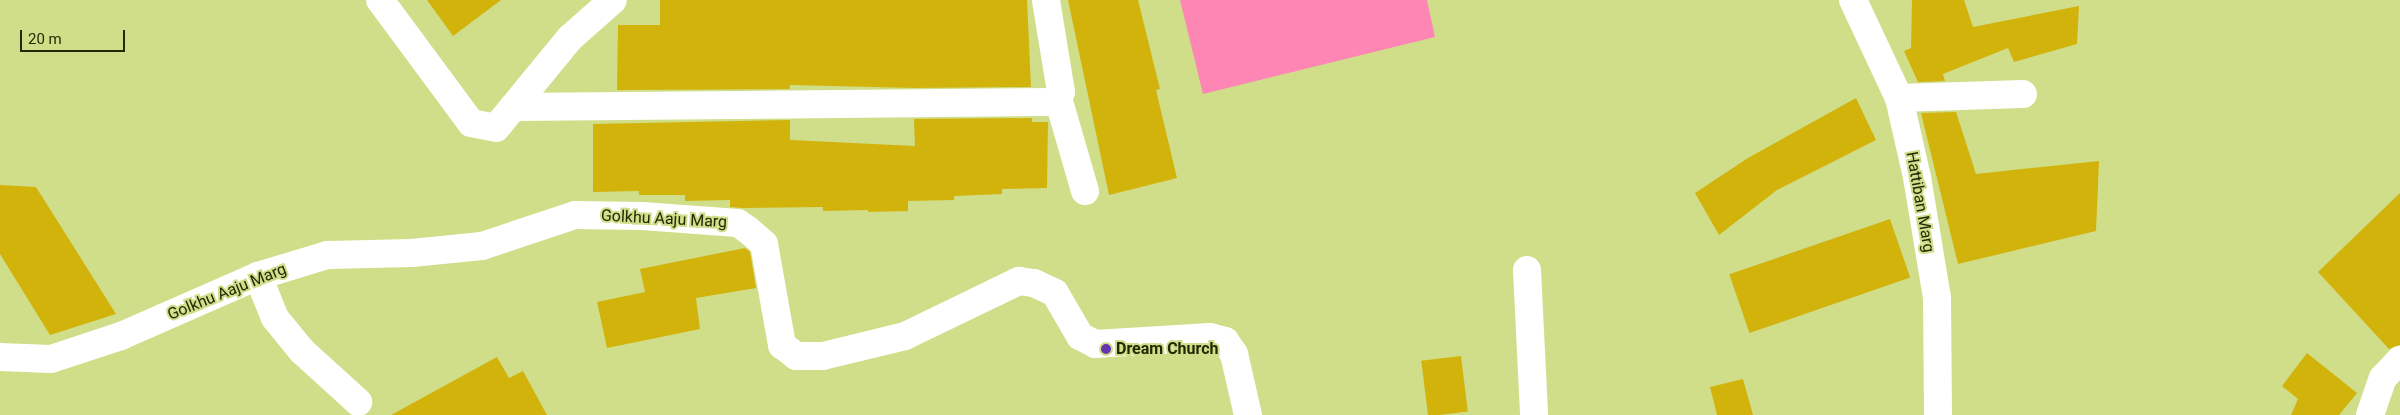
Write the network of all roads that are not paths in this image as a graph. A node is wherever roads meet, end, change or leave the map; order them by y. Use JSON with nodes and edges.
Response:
{"nodes":[{"id":1,"x":380,"y":0,"type":"edge"},
{"id":2,"x":613,"y":0,"type":"edge"},
{"id":3,"x":1046,"y":0,"type":"edge"},
{"id":4,"x":1853,"y":0,"type":"edge"},
{"id":5,"x":2023,"y":94,"type":"dead end"},
{"id":6,"x":1058,"y":98,"type":"junction"},
{"id":7,"x":1899,"y":98,"type":"junction"},
{"id":8,"x":513,"y":107,"type":"junction"},
{"id":9,"x":1085,"y":191,"type":"dead end"},
{"id":10,"x":1527,"y":270,"type":"dead end"},
{"id":11,"x":258,"y":276,"type":"junction"},
{"id":12,"x":0,"y":357,"type":"edge"},
{"id":13,"x":2400,"y":360,"type":"edge"},
{"id":14,"x":358,"y":402,"type":"dead end"},
{"id":15,"x":1248,"y":415,"type":"edge"},
{"id":16,"x":1534,"y":415,"type":"edge"},
{"id":17,"x":1938,"y":415,"type":"edge"},
{"id":18,"x":2370,"y":415,"type":"edge"}],
"edges":[{"from":1,"to":8,"type":"street"},
{"from":2,"to":8,"type":"street"},
{"from":3,"to":6,"type":"street"},
{"from":4,"to":7,"type":"street","name":"Hattiban Marg"},
{"from":5,"to":7,"type":"street"},
{"from":6,"to":8,"type":"street"},
{"from":6,"to":9,"type":"street"},
{"from":7,"to":17,"type":"street","name":"Hattiban Marg"},
{"from":10,"to":16,"type":"street"},
{"from":11,"to":12,"type":"street","name":"Golkhu Aaju Marg"},
{"from":11,"to":14,"type":"street"},
{"from":11,"to":15,"type":"street","name":"Golkhu Aaju Marg"},
{"from":13,"to":18,"type":"street"}]}
